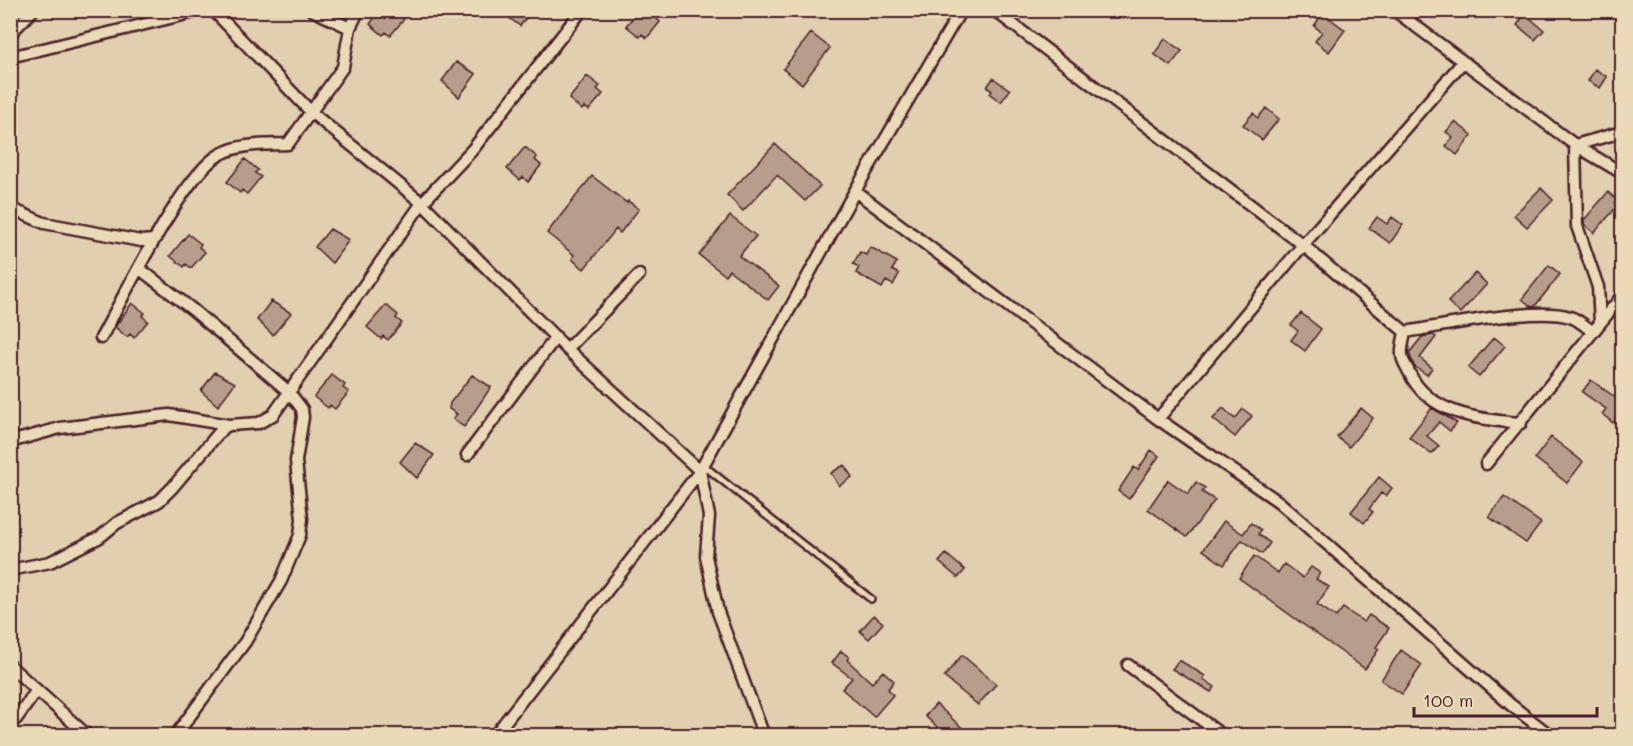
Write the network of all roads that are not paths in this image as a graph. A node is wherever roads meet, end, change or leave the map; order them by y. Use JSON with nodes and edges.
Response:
{"nodes":[{"id":1,"x":33,"y":10,"type":"edge"},
{"id":2,"x":202,"y":10,"type":"edge"},
{"id":3,"x":213,"y":10,"type":"edge"},
{"id":4,"x":312,"y":10,"type":"edge"},
{"id":5,"x":359,"y":10,"type":"edge"},
{"id":6,"x":582,"y":10,"type":"edge"},
{"id":7,"x":961,"y":10,"type":"edge"},
{"id":8,"x":994,"y":10,"type":"edge"},
{"id":9,"x":1394,"y":10,"type":"edge"},
{"id":10,"x":350,"y":28,"type":"junction"},
{"id":11,"x":10,"y":33,"type":"edge"},
{"id":12,"x":10,"y":57,"type":"edge"},
{"id":13,"x":1462,"y":63,"type":"junction"},
{"id":14,"x":312,"y":113,"type":"junction"},
{"id":15,"x":1623,"y":132,"type":"edge"},
{"id":16,"x":1575,"y":145,"type":"junction"},
{"id":17,"x":1623,"y":173,"type":"edge"},
{"id":18,"x":855,"y":191,"type":"junction"},
{"id":19,"x":422,"y":203,"type":"junction"},
{"id":20,"x":10,"y":208,"type":"edge"},
{"id":21,"x":154,"y":240,"type":"junction"},
{"id":22,"x":1303,"y":245,"type":"junction"},
{"id":23,"x":140,"y":269,"type":"junction"},
{"id":24,"x":639,"y":275,"type":"dead end"},
{"id":25,"x":1623,"y":296,"type":"edge"},
{"id":26,"x":1600,"y":323,"type":"junction"},
{"id":27,"x":1405,"y":332,"type":"junction"},
{"id":28,"x":1593,"y":332,"type":"junction"},
{"id":29,"x":556,"y":337,"type":"junction"},
{"id":30,"x":101,"y":338,"type":"dead end"},
{"id":31,"x":567,"y":349,"type":"junction"},
{"id":32,"x":289,"y":392,"type":"junction"},
{"id":33,"x":1158,"y":419,"type":"junction"},
{"id":34,"x":1521,"y":423,"type":"junction"},
{"id":35,"x":229,"y":425,"type":"junction"},
{"id":36,"x":10,"y":441,"type":"edge"},
{"id":37,"x":467,"y":454,"type":"dead end"},
{"id":38,"x":1486,"y":464,"type":"dead end"},
{"id":39,"x":702,"y":468,"type":"junction"},
{"id":40,"x":10,"y":570,"type":"edge"},
{"id":41,"x":871,"y":599,"type":"dead end"},
{"id":42,"x":1128,"y":665,"type":"dead end"},
{"id":43,"x":10,"y":666,"type":"edge"},
{"id":44,"x":37,"y":690,"type":"junction"},
{"id":45,"x":13,"y":721,"type":"edge"},
{"id":46,"x":10,"y":731,"type":"edge"},
{"id":47,"x":88,"y":735,"type":"edge"},
{"id":48,"x":175,"y":735,"type":"edge"},
{"id":49,"x":494,"y":735,"type":"edge"},
{"id":50,"x":764,"y":735,"type":"edge"},
{"id":51,"x":1223,"y":735,"type":"edge"},
{"id":52,"x":1551,"y":735,"type":"edge"}],
"edges":[{"from":1,"to":11,"type":"street"},
{"from":2,"to":12,"type":"street"},
{"from":3,"to":14,"type":"street"},
{"from":4,"to":10,"type":"street"},
{"from":5,"to":10,"type":"street"},
{"from":6,"to":19,"type":"street"},
{"from":7,"to":18,"type":"street"},
{"from":8,"to":22,"type":"street"},
{"from":9,"to":13,"type":"street"},
{"from":10,"to":14,"type":"street"},
{"from":13,"to":16,"type":"street"},
{"from":13,"to":22,"type":"street"},
{"from":14,"to":19,"type":"street"},
{"from":14,"to":21,"type":"street"},
{"from":15,"to":16,"type":"street"},
{"from":16,"to":17,"type":"street"},
{"from":16,"to":26,"type":"street"},
{"from":18,"to":33,"type":"street"},
{"from":18,"to":39,"type":"street"},
{"from":19,"to":29,"type":"street"},
{"from":19,"to":32,"type":"street"},
{"from":20,"to":21,"type":"street"},
{"from":21,"to":23,"type":"street"},
{"from":22,"to":27,"type":"street"},
{"from":22,"to":33,"type":"street"},
{"from":23,"to":30,"type":"street"},
{"from":23,"to":32,"type":"street"},
{"from":24,"to":31,"type":"street"},
{"from":25,"to":26,"type":"street"},
{"from":26,"to":28,"type":"street"},
{"from":27,"to":28,"type":"street"},
{"from":27,"to":34,"type":"street"},
{"from":28,"to":34,"type":"street"},
{"from":29,"to":31,"type":"street"},
{"from":29,"to":37,"type":"street"},
{"from":31,"to":39,"type":"street"},
{"from":32,"to":35,"type":"street"},
{"from":32,"to":48,"type":"street"},
{"from":33,"to":52,"type":"street"},
{"from":34,"to":38,"type":"street"},
{"from":35,"to":36,"type":"street"},
{"from":35,"to":40,"type":"street"},
{"from":39,"to":41,"type":"lane"},
{"from":39,"to":49,"type":"street"},
{"from":39,"to":50,"type":"street"},
{"from":42,"to":51,"type":"street"},
{"from":43,"to":44,"type":"street"},
{"from":44,"to":45,"type":"street"},
{"from":44,"to":47,"type":"street"},
{"from":45,"to":46,"type":"street"}]}
